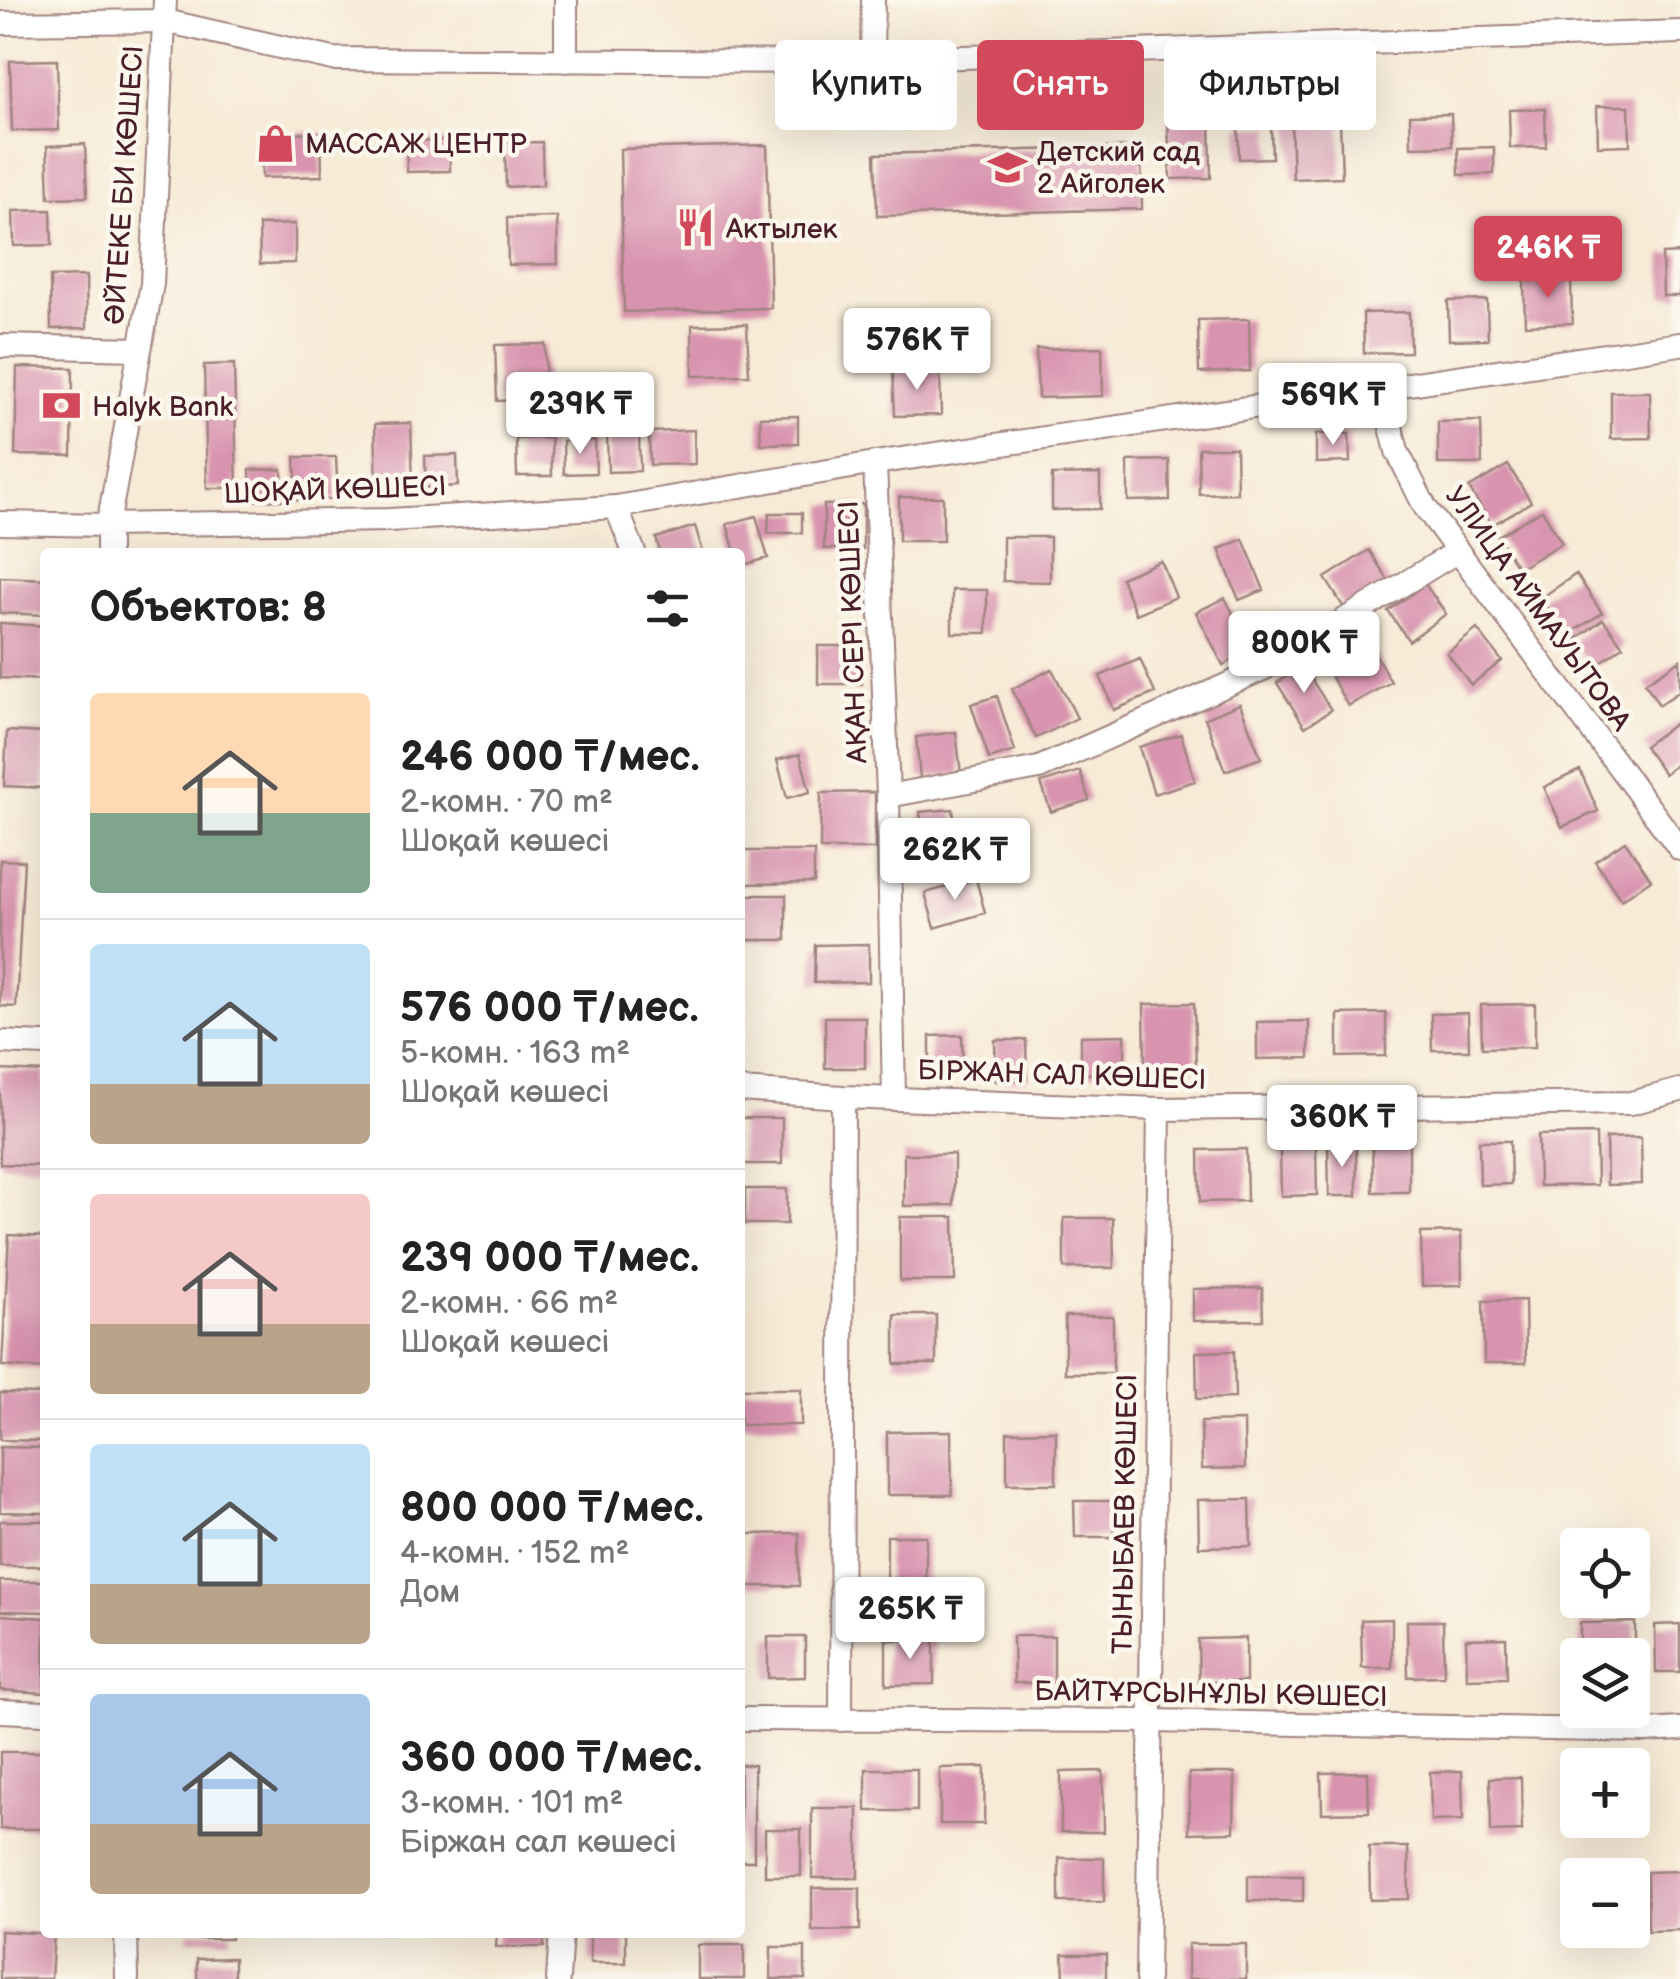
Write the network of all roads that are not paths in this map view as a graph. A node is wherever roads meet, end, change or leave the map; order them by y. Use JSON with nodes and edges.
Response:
{"nodes":[{"id":1,"x":566,"y":0,"type":"edge"},
{"id":2,"x":873,"y":0,"type":"edge"},
{"id":3,"x":165,"y":10,"type":"edge"},
{"id":4,"x":0,"y":23,"type":"edge"},
{"id":5,"x":1680,"y":32,"type":"edge"},
{"id":6,"x":872,"y":40,"type":"edge"},
{"id":7,"x":957,"y":57,"type":"edge"},
{"id":8,"x":566,"y":61,"type":"junction"},
{"id":9,"x":775,"y":62,"type":"edge"},
{"id":10,"x":1680,"y":344,"type":"edge"},
{"id":11,"x":0,"y":346,"type":"edge"},
{"id":12,"x":140,"y":349,"type":"junction"},
{"id":13,"x":1381,"y":387,"type":"junction"},
{"id":14,"x":875,"y":463,"type":"junction"},
{"id":15,"x":616,"y":507,"type":"junction"},
{"id":16,"x":0,"y":524,"type":"edge"},
{"id":17,"x":108,"y":525,"type":"junction"},
{"id":18,"x":108,"y":548,"type":"edge"},
{"id":19,"x":632,"y":548,"type":"edge"},
{"id":20,"x":1458,"y":550,"type":"junction"},
{"id":21,"x":888,"y":796,"type":"junction"},
{"id":22,"x":1680,"y":849,"type":"edge"},
{"id":23,"x":0,"y":1042,"type":"edge"},
{"id":24,"x":40,"y":1044,"type":"edge"},
{"id":25,"x":745,"y":1090,"type":"edge"},
{"id":26,"x":1680,"y":1090,"type":"edge"},
{"id":27,"x":842,"y":1097,"type":"junction"},
{"id":28,"x":894,"y":1099,"type":"junction"},
{"id":29,"x":1159,"y":1109,"type":"junction"},
{"id":30,"x":0,"y":1712,"type":"edge"},
{"id":31,"x":40,"y":1714,"type":"edge"},
{"id":32,"x":745,"y":1719,"type":"edge"},
{"id":33,"x":841,"y":1720,"type":"junction"},
{"id":34,"x":1152,"y":1721,"type":"junction"},
{"id":35,"x":1680,"y":1729,"type":"edge"},
{"id":36,"x":126,"y":1938,"type":"edge"},
{"id":37,"x":561,"y":1938,"type":"edge"},
{"id":38,"x":127,"y":1979,"type":"edge"},
{"id":39,"x":558,"y":1979,"type":"edge"},
{"id":40,"x":1148,"y":1979,"type":"edge"}],
"edges":[{"from":1,"to":8,"type":"street"},
{"from":2,"to":6,"type":"street"},
{"from":3,"to":4,"type":"street"},
{"from":3,"to":8,"type":"street"},
{"from":3,"to":12,"type":"street","name":"ӘЙТЕКЕ БИ КӨШЕСІ"},
{"from":5,"to":7,"type":"street"},
{"from":8,"to":9,"type":"street"},
{"from":10,"to":13,"type":"street","name":"ШОҚАЙ КӨШЕСІ"},
{"from":11,"to":12,"type":"street"},
{"from":12,"to":17,"type":"street","name":"ӘЙТЕКЕ БИ КӨШЕСІ"},
{"from":13,"to":14,"type":"street","name":"ШОҚАЙ КӨШЕСІ"},
{"from":13,"to":20,"type":"street","name":"УЛИЦА АЙМАУЫТОВА"},
{"from":14,"to":15,"type":"street","name":"ШОҚАЙ КӨШЕСІ"},
{"from":14,"to":21,"type":"street","name":"АҚАН СЕРІ КӨШЕСІ"},
{"from":15,"to":17,"type":"street","name":"ШОҚАЙ КӨШЕСІ"},
{"from":15,"to":19,"type":"street"},
{"from":16,"to":17,"type":"street","name":"ШОҚАЙ КӨШЕСІ"},
{"from":17,"to":18,"type":"street","name":"ӘЙТЕКЕ БИ КӨШЕСІ"},
{"from":20,"to":21,"type":"street"},
{"from":20,"to":22,"type":"street","name":"УЛИЦА АЙМАУЫТОВА"},
{"from":21,"to":28,"type":"street","name":"АҚАН СЕРІ КӨШЕСІ"},
{"from":23,"to":24,"type":"street"},
{"from":25,"to":27,"type":"street","name":"БІРЖАН САЛ КӨШЕСІ"},
{"from":26,"to":29,"type":"street","name":"БІРЖАН САЛ КӨШЕСІ"},
{"from":27,"to":28,"type":"street","name":"БІРЖАН САЛ КӨШЕСІ"},
{"from":27,"to":33,"type":"street"},
{"from":28,"to":29,"type":"street","name":"БІРЖАН САЛ КӨШЕСІ"},
{"from":29,"to":34,"type":"street","name":"ТЫНЫБАЕВ КӨШЕСІ"},
{"from":30,"to":31,"type":"street"},
{"from":32,"to":33,"type":"street","name":"БАЙТҰРСЫНҰЛЫ КӨШЕСІ"},
{"from":33,"to":34,"type":"street","name":"БАЙТҰРСЫНҰЛЫ КӨШЕСІ"},
{"from":34,"to":35,"type":"street","name":"БАЙТҰРСЫНҰЛЫ КӨШЕСІ"},
{"from":34,"to":40,"type":"street","name":"ТЫНЫБАЕВ КӨШЕСІ"},
{"from":36,"to":38,"type":"street"},
{"from":37,"to":39,"type":"street"}]}
